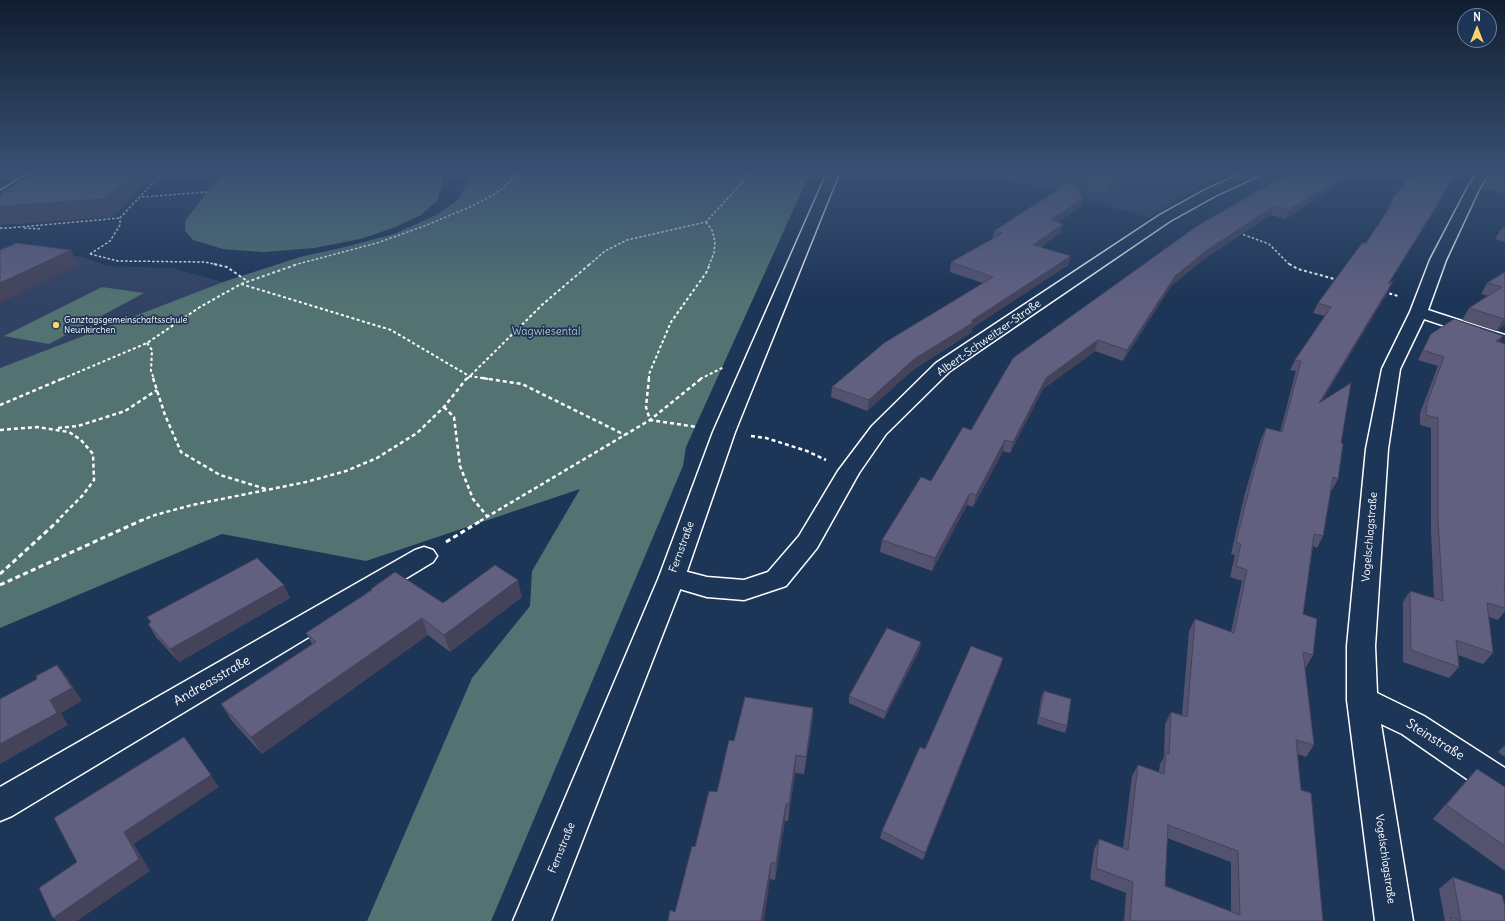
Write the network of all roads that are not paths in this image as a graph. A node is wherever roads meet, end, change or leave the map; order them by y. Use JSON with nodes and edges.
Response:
{"nodes":[{"id":1,"x":815,"y":216,"type":"edge"},
{"id":2,"x":1169,"y":216,"type":"edge"},
{"id":3,"x":1460,"y":216,"type":"edge"},
{"id":4,"x":1420,"y":307,"type":"junction"},
{"id":5,"x":1505,"y":341,"type":"edge"},
{"id":6,"x":424,"y":556,"type":"road end"},
{"id":7,"x":672,"y":577,"type":"junction"},
{"id":8,"x":1362,"y":700,"type":"junction"},
{"id":9,"x":1505,"y":786,"type":"edge"},
{"id":10,"x":0,"y":805,"type":"edge"},
{"id":11,"x":532,"y":921,"type":"edge"},
{"id":12,"x":1394,"y":921,"type":"edge"}],
"edges":[{"from":1,"to":7,"type":"street","name":"Fernstraße"},
{"from":2,"to":7,"type":"street","name":"Albert-Schweitzer-Straße"},
{"from":3,"to":4,"type":"street","name":"Vogelschlagstraße"},
{"from":4,"to":5,"type":"street"},
{"from":4,"to":8,"type":"street","name":"Vogelschlagstraße"},
{"from":6,"to":10,"type":"street","name":"Andreasstraße"},
{"from":7,"to":11,"type":"street","name":"Fernstraße"},
{"from":8,"to":9,"type":"street","name":"Steinstraße"},
{"from":8,"to":12,"type":"street","name":"Vogelschlagstraße"}]}
